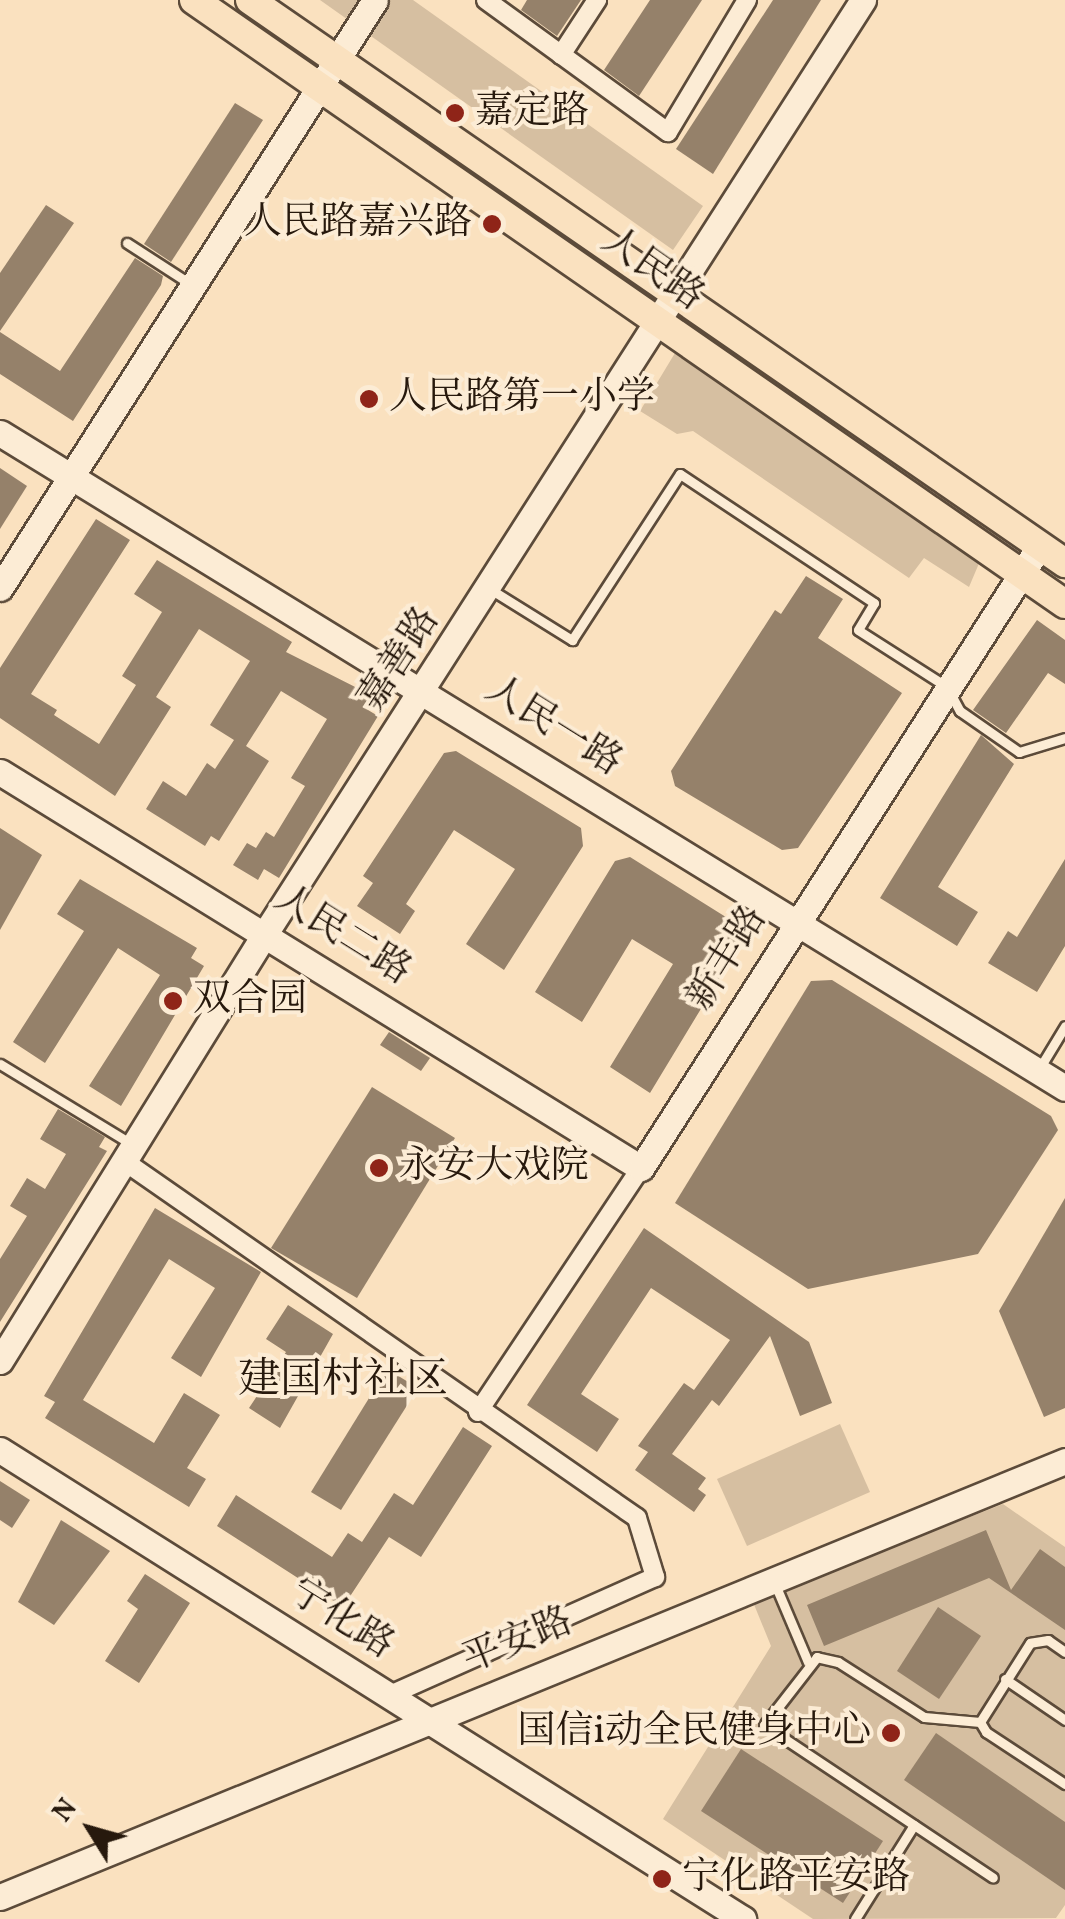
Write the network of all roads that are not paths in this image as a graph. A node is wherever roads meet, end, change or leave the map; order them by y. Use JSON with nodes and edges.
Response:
{"nodes":[{"id":1,"x":194,"y":0,"type":"edge"},
{"id":2,"x":250,"y":0,"type":"edge"},
{"id":3,"x":375,"y":0,"type":"edge"},
{"id":4,"x":486,"y":0,"type":"edge"},
{"id":5,"x":598,"y":0,"type":"edge"},
{"id":6,"x":746,"y":0,"type":"edge"},
{"id":7,"x":864,"y":0,"type":"edge"},
{"id":8,"x":561,"y":55,"type":"junction"},
{"id":9,"x":337,"y":61,"type":"junction"},
{"id":10,"x":319,"y":88,"type":"junction"},
{"id":11,"x":127,"y":242,"type":"dead end"},
{"id":12,"x":193,"y":286,"type":"junction"},
{"id":13,"x":680,"y":294,"type":"junction"},
{"id":14,"x":662,"y":322,"type":"junction"},
{"id":15,"x":0,"y":433,"type":"edge"},
{"id":16,"x":71,"y":477,"type":"junction"},
{"id":17,"x":1040,"y":545,"type":"junction"},
{"id":18,"x":1065,"y":563,"type":"edge"},
{"id":19,"x":1020,"y":572,"type":"junction"},
{"id":20,"x":0,"y":588,"type":"edge"},
{"id":21,"x":490,"y":589,"type":"junction"},
{"id":22,"x":1065,"y":604,"type":"edge"},
{"id":23,"x":947,"y":688,"type":"junction"},
{"id":24,"x":424,"y":691,"type":"junction"},
{"id":25,"x":1065,"y":738,"type":"edge"},
{"id":26,"x":0,"y":772,"type":"edge"},
{"id":27,"x":797,"y":921,"type":"junction"},
{"id":28,"x":266,"y":932,"type":"junction"},
{"id":29,"x":1065,"y":1026,"type":"edge"},
{"id":30,"x":0,"y":1064,"type":"edge"},
{"id":31,"x":1038,"y":1071,"type":"junction"},
{"id":32,"x":1065,"y":1088,"type":"edge"},
{"id":33,"x":129,"y":1153,"type":"junction"},
{"id":34,"x":641,"y":1168,"type":"junction"},
{"id":35,"x":0,"y":1361,"type":"edge"},
{"id":36,"x":478,"y":1412,"type":"junction"},
{"id":37,"x":0,"y":1450,"type":"edge"},
{"id":38,"x":1065,"y":1461,"type":"edge"},
{"id":39,"x":773,"y":1580,"type":"junction"},
{"id":40,"x":1065,"y":1652,"type":"edge"},
{"id":41,"x":808,"y":1662,"type":"junction"},
{"id":42,"x":1005,"y":1679,"type":"junction"},
{"id":43,"x":390,"y":1695,"type":"junction"},
{"id":44,"x":428,"y":1719,"type":"junction"},
{"id":45,"x":1065,"y":1720,"type":"edge"},
{"id":46,"x":980,"y":1722,"type":"junction"},
{"id":47,"x":1065,"y":1784,"type":"edge"},
{"id":48,"x":914,"y":1824,"type":"junction"},
{"id":49,"x":993,"y":1878,"type":"dead end"},
{"id":50,"x":0,"y":1898,"type":"edge"},
{"id":51,"x":743,"y":1919,"type":"edge"},
{"id":52,"x":855,"y":1919,"type":"edge"}],
"edges":[{"from":1,"to":10,"type":"main road","name":"人民路"},
{"from":2,"to":9,"type":"main road","name":"人民路"},
{"from":3,"to":9,"type":"street"},
{"from":4,"to":8,"type":"street"},
{"from":5,"to":8,"type":"street"},
{"from":6,"to":8,"type":"street"},
{"from":7,"to":13,"type":"street","name":"嘉善路"},
{"from":9,"to":10,"type":"street"},
{"from":9,"to":13,"type":"main road","name":"人民路"},
{"from":10,"to":12,"type":"street"},
{"from":10,"to":14,"type":"main road","name":"人民路"},
{"from":11,"to":12,"type":"lane"},
{"from":12,"to":16,"type":"street"},
{"from":13,"to":14,"type":"street","name":"嘉善路"},
{"from":13,"to":17,"type":"main road","name":"人民路"},
{"from":14,"to":19,"type":"main road","name":"人民路"},
{"from":14,"to":21,"type":"street","name":"嘉善路"},
{"from":15,"to":16,"type":"street","name":"人民一路"},
{"from":16,"to":20,"type":"street"},
{"from":16,"to":24,"type":"street","name":"人民一路"},
{"from":17,"to":18,"type":"main road","name":"人民路"},
{"from":17,"to":19,"type":"street","name":"新丰路"},
{"from":19,"to":22,"type":"main road","name":"人民路"},
{"from":19,"to":23,"type":"street","name":"新丰路"},
{"from":21,"to":23,"type":"lane"},
{"from":21,"to":24,"type":"street","name":"嘉善路"},
{"from":23,"to":25,"type":"lane"},
{"from":23,"to":27,"type":"street","name":"新丰路"},
{"from":24,"to":27,"type":"street","name":"人民一路"},
{"from":24,"to":28,"type":"street","name":"嘉善路"},
{"from":26,"to":28,"type":"street","name":"人民二路"},
{"from":27,"to":31,"type":"street","name":"人民一路"},
{"from":27,"to":34,"type":"street","name":"新丰路"},
{"from":28,"to":33,"type":"street","name":"嘉善路"},
{"from":28,"to":34,"type":"street","name":"人民二路"},
{"from":29,"to":31,"type":"lane"},
{"from":30,"to":33,"type":"lane"},
{"from":31,"to":32,"type":"street","name":"人民一路"},
{"from":33,"to":35,"type":"street","name":"嘉善路"},
{"from":33,"to":36,"type":"street"},
{"from":34,"to":36,"type":"street","name":"新丰路"},
{"from":36,"to":43,"type":"street"},
{"from":37,"to":43,"type":"street","name":"宁化路"},
{"from":38,"to":39,"type":"street","name":"平安路"},
{"from":39,"to":41,"type":"lane"},
{"from":39,"to":44,"type":"street","name":"平安路"},
{"from":40,"to":42,"type":"lane"},
{"from":41,"to":46,"type":"lane"},
{"from":41,"to":48,"type":"lane"},
{"from":42,"to":45,"type":"lane"},
{"from":42,"to":46,"type":"lane"},
{"from":43,"to":44,"type":"street","name":"宁化路"},
{"from":44,"to":50,"type":"street","name":"平安路"},
{"from":44,"to":51,"type":"street","name":"宁化路"},
{"from":46,"to":47,"type":"lane"},
{"from":48,"to":49,"type":"lane"},
{"from":48,"to":52,"type":"lane"}]}
